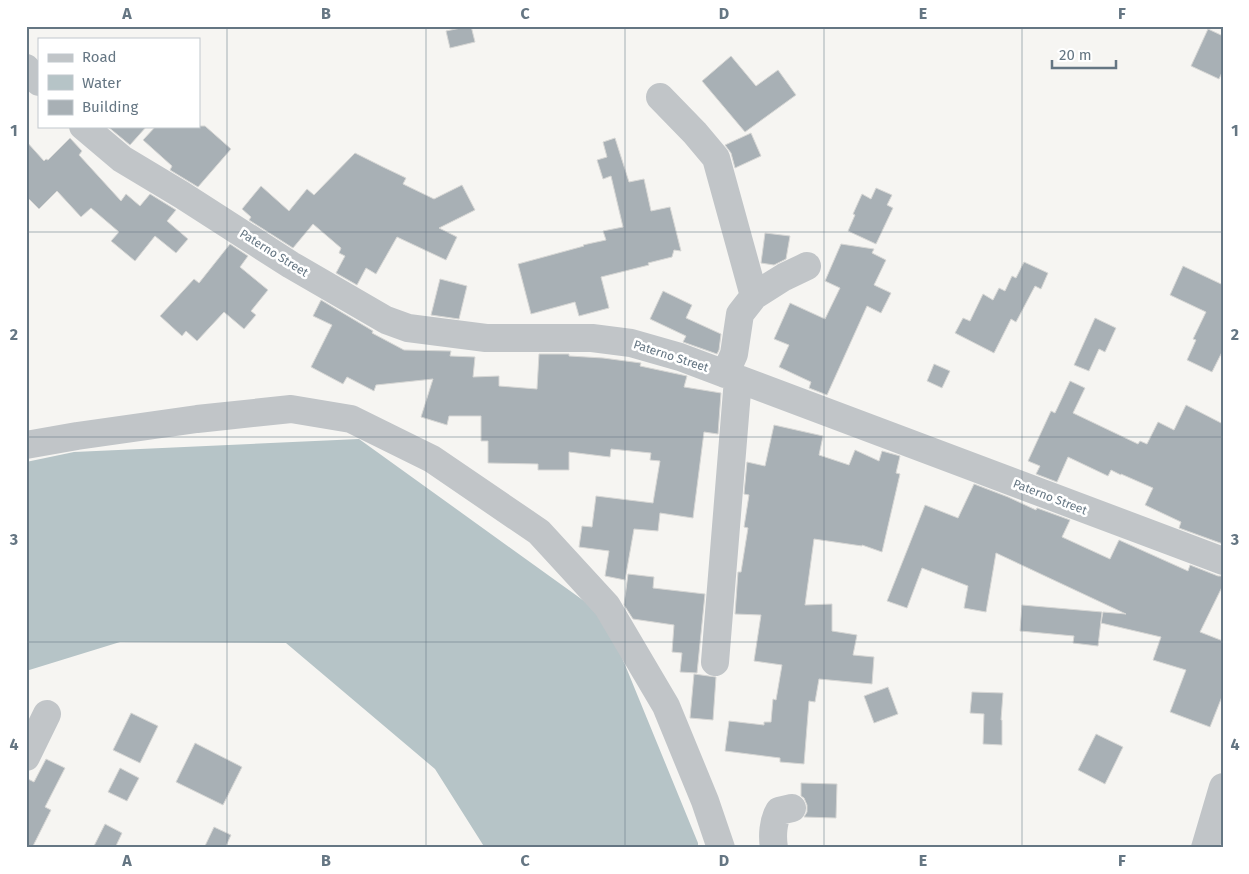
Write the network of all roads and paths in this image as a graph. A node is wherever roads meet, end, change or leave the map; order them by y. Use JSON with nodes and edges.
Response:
{"nodes":[{"id":1,"x":26,"y":68,"type":"edge"},
{"id":2,"x":38,"y":81,"type":"edge"},
{"id":3,"x":660,"y":97,"type":"dead end"},
{"id":4,"x":85,"y":128,"type":"edge"},
{"id":5,"x":807,"y":266,"type":"dead end"},
{"id":6,"x":754,"y":296,"type":"junction"},
{"id":7,"x":731,"y":377,"type":"junction"},
{"id":8,"x":26,"y":445,"type":"edge"},
{"id":9,"x":1223,"y":561,"type":"edge"},
{"id":10,"x":715,"y":662,"type":"dead end"},
{"id":11,"x":47,"y":714,"type":"dead end"},
{"id":12,"x":26,"y":756,"type":"edge"},
{"id":13,"x":1223,"y":787,"type":"edge"},
{"id":14,"x":792,"y":808,"type":"dead end"},
{"id":15,"x":721,"y":848,"type":"edge"},
{"id":16,"x":774,"y":848,"type":"edge"},
{"id":17,"x":1205,"y":848,"type":"edge"}],
"edges":[{"from":1,"to":2,"type":"street"},
{"from":3,"to":6,"type":"street"},
{"from":4,"to":7,"type":"street","name":"Paterno Street"},
{"from":5,"to":6,"type":"street"},
{"from":6,"to":7,"type":"street"},
{"from":7,"to":9,"type":"street","name":"Paterno Street"},
{"from":7,"to":10,"type":"street"},
{"from":8,"to":15,"type":"street"},
{"from":11,"to":12,"type":"street"},
{"from":13,"to":17,"type":"street"},
{"from":14,"to":16,"type":"street"}]}
